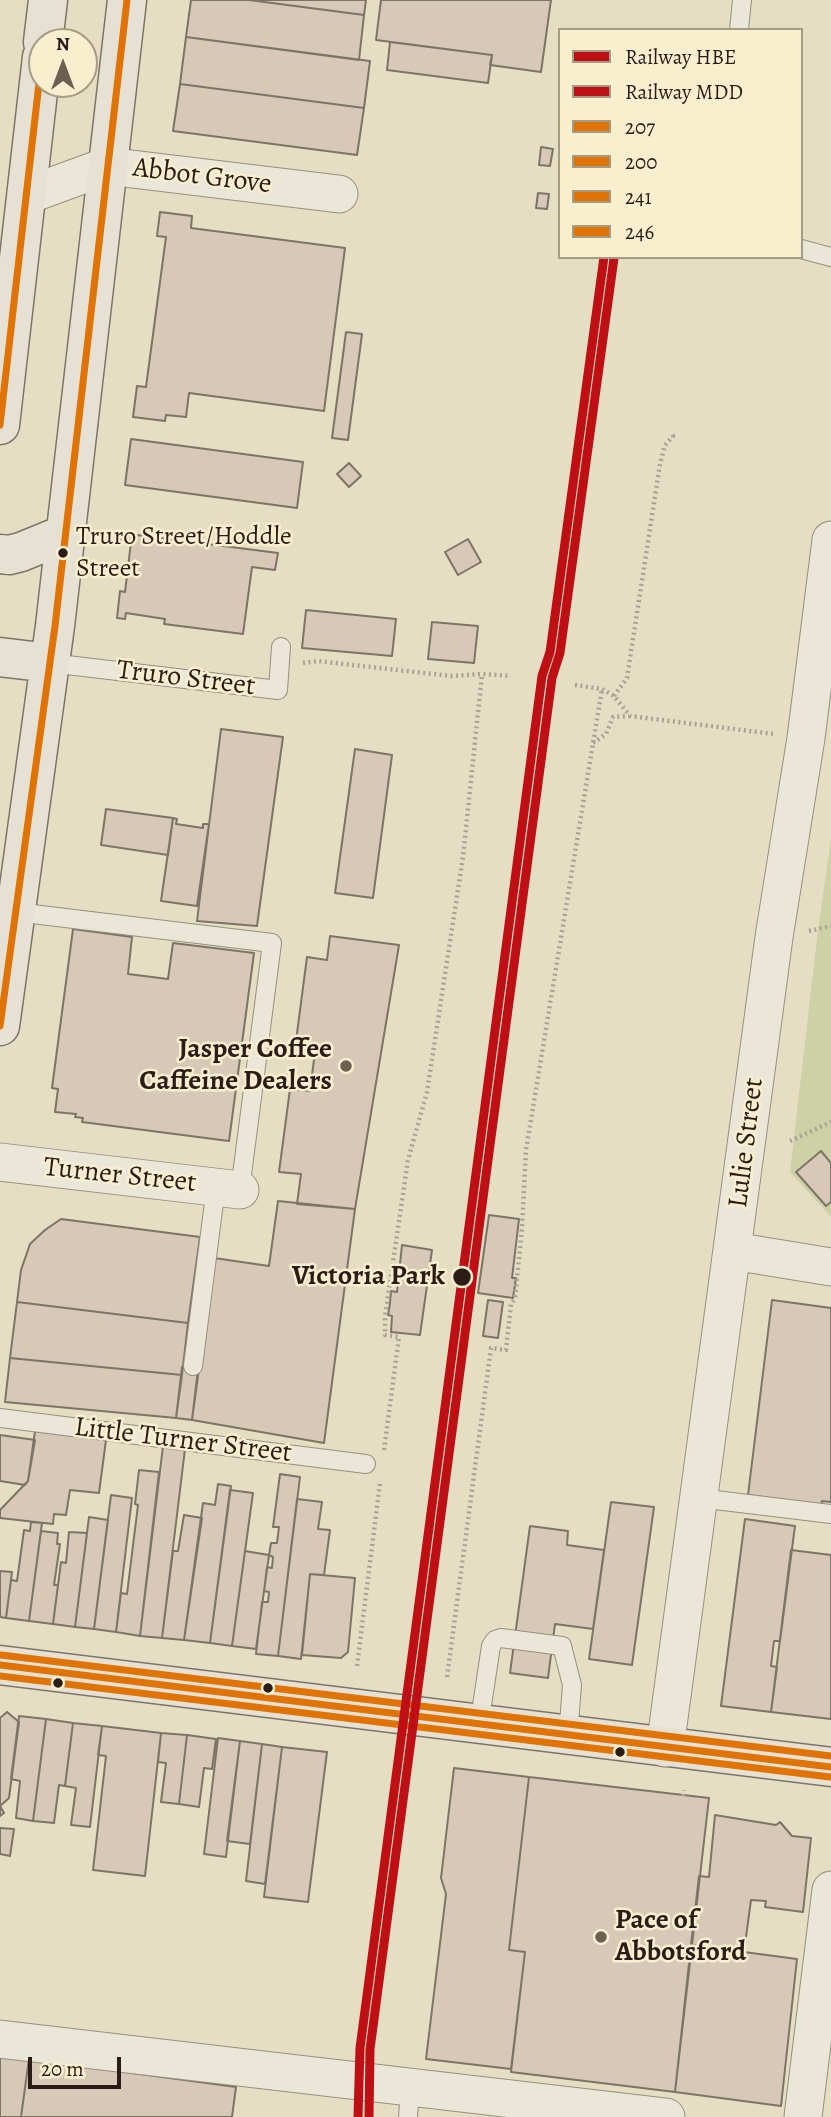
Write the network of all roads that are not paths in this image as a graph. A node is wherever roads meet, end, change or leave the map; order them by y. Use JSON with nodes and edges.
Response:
{"nodes":[{"id":1,"x":48,"y":0,"type":"edge"},
{"id":2,"x":127,"y":0,"type":"edge"},
{"id":3,"x":742,"y":0,"type":"edge"},
{"id":4,"x":45,"y":28,"type":"edge"},
{"id":5,"x":739,"y":28,"type":"edge"},
{"id":6,"x":38,"y":98,"type":"edge"},
{"id":7,"x":107,"y":166,"type":"junction"},
{"id":8,"x":339,"y":194,"type":"dead end"},
{"id":9,"x":28,"y":195,"type":"junction"},
{"id":10,"x":803,"y":250,"type":"edge"},
{"id":11,"x":831,"y":257,"type":"edge"},
{"id":12,"x":7,"y":297,"type":"edge"},
{"id":13,"x":0,"y":425,"type":"edge"},
{"id":14,"x":65,"y":534,"type":"junction"},
{"id":15,"x":831,"y":540,"type":"edge"},
{"id":16,"x":0,"y":554,"type":"edge"},
{"id":17,"x":281,"y":647,"type":"dead end"},
{"id":18,"x":0,"y":657,"type":"edge"},
{"id":19,"x":50,"y":663,"type":"junction"},
{"id":20,"x":16,"y":912,"type":"junction"},
{"id":21,"x":0,"y":1026,"type":"edge"},
{"id":22,"x":0,"y":1163,"type":"edge"},
{"id":23,"x":228,"y":1188,"type":"junction"},
{"id":24,"x":733,"y":1251,"type":"junction"},
{"id":25,"x":831,"y":1267,"type":"edge"},
{"id":26,"x":193,"y":1366,"type":"dead end"},
{"id":27,"x":0,"y":1418,"type":"edge"},
{"id":28,"x":366,"y":1464,"type":"dead end"},
{"id":29,"x":699,"y":1497,"type":"junction"},
{"id":30,"x":831,"y":1514,"type":"edge"},
{"id":31,"x":0,"y":1665,"type":"edge"},
{"id":32,"x":479,"y":1725,"type":"junction"},
{"id":33,"x":568,"y":1736,"type":"junction"},
{"id":34,"x":665,"y":1748,"type":"junction"},
{"id":35,"x":831,"y":1767,"type":"edge"},
{"id":36,"x":831,"y":1890,"type":"edge"},
{"id":37,"x":826,"y":1970,"type":"edge"},
{"id":38,"x":0,"y":2039,"type":"edge"},
{"id":39,"x":409,"y":2103,"type":"edge"},
{"id":40,"x":666,"y":2117,"type":"edge"},
{"id":41,"x":803,"y":2117,"type":"edge"}],
"edges":[{"from":1,"to":4,"type":"main road"},
{"from":2,"to":7,"type":"main road"},
{"from":3,"to":5,"type":"lane"},
{"from":6,"to":9,"type":"main road"},
{"from":7,"to":8,"type":"street","name":"Abbot Grove"},
{"from":7,"to":9,"type":"street","name":"Abbot Grove"},
{"from":7,"to":14,"type":"main road"},
{"from":9,"to":12,"type":"main road"},
{"from":10,"to":11,"type":"lane"},
{"from":12,"to":13,"type":"main road"},
{"from":14,"to":16,"type":"main road"},
{"from":14,"to":19,"type":"main road"},
{"from":15,"to":24,"type":"street","name":"Lulie Street"},
{"from":17,"to":19,"type":"lane","name":"Truro Street"},
{"from":18,"to":19,"type":"main road"},
{"from":19,"to":20,"type":"main road"},
{"from":20,"to":21,"type":"main road"},
{"from":20,"to":23,"type":"lane"},
{"from":22,"to":23,"type":"street","name":"Turner Street"},
{"from":23,"to":26,"type":"lane"},
{"from":24,"to":25,"type":"street"},
{"from":24,"to":29,"type":"street","name":"Lulie Street"},
{"from":27,"to":28,"type":"lane","name":"Little Turner Street"},
{"from":29,"to":30,"type":"lane"},
{"from":29,"to":34,"type":"street","name":"Lulie Street"},
{"from":31,"to":32,"type":"main road"},
{"from":32,"to":33,"type":"main road"},
{"from":32,"to":33,"type":"lane"},
{"from":33,"to":34,"type":"main road"},
{"from":34,"to":35,"type":"main road"},
{"from":36,"to":37,"type":"street"},
{"from":37,"to":41,"type":"street"},
{"from":38,"to":39,"type":"street"},
{"from":39,"to":40,"type":"street"}]}
